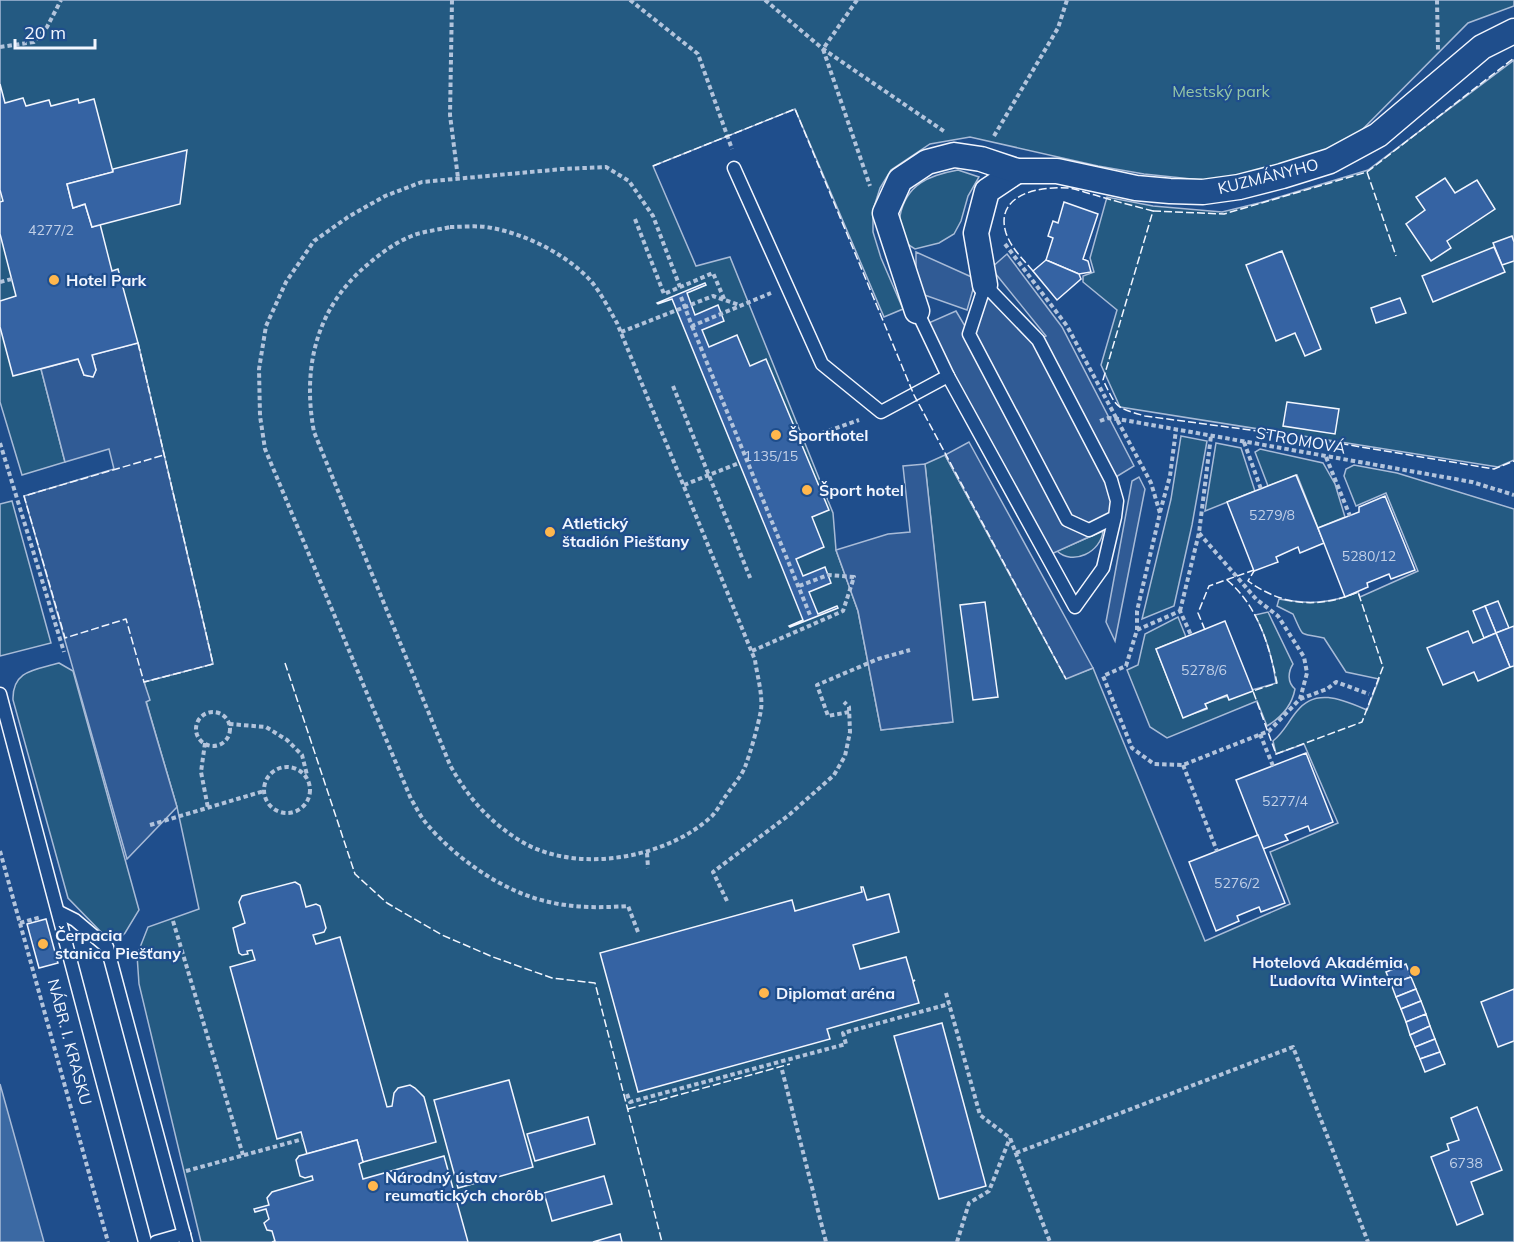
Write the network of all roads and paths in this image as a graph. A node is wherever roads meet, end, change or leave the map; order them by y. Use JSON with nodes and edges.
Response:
{"nodes":[{"id":1,"x":61,"y":0,"type":"edge"},
{"id":2,"x":452,"y":0,"type":"edge"},
{"id":3,"x":630,"y":0,"type":"edge"},
{"id":4,"x":765,"y":0,"type":"edge"},
{"id":5,"x":857,"y":0,"type":"edge"},
{"id":6,"x":1067,"y":0,"type":"edge"},
{"id":7,"x":1437,"y":0,"type":"edge"},
{"id":8,"x":1514,"y":31,"type":"edge"},
{"id":9,"x":0,"y":46,"type":"edge"},
{"id":10,"x":823,"y":49,"type":"junction"},
{"id":11,"x":1440,"y":83,"type":"junction"},
{"id":12,"x":1004,"y":142,"type":"dead end"},
{"id":13,"x":954,"y":155,"type":"junction"},
{"id":14,"x":734,"y":168,"type":"joint"},
{"id":15,"x":1017,"y":171,"type":"junction"},
{"id":16,"x":458,"y":178,"type":"junction"},
{"id":17,"x":885,"y":213,"type":"junction"},
{"id":18,"x":635,"y":219,"type":"dead end"},
{"id":19,"x":12,"y":279,"type":"dead end"},
{"id":20,"x":0,"y":282,"type":"edge"},
{"id":21,"x":985,"y":285,"type":"junction"},
{"id":22,"x":680,"y":287,"type":"junction"},
{"id":23,"x":787,"y":287,"type":"junction"},
{"id":24,"x":681,"y":297,"type":"dead end"},
{"id":25,"x":725,"y":301,"type":"junction"},
{"id":26,"x":740,"y":306,"type":"junction"},
{"id":27,"x":917,"y":311,"type":"joint"},
{"id":28,"x":692,"y":326,"type":"junction"},
{"id":29,"x":621,"y":332,"type":"junction"},
{"id":30,"x":948,"y":376,"type":"junction"},
{"id":31,"x":673,"y":386,"type":"dead end"},
{"id":32,"x":880,"y":412,"type":"junction"},
{"id":33,"x":1084,"y":428,"type":"junction"},
{"id":34,"x":1176,"y":430,"type":"junction"},
{"id":35,"x":1211,"y":436,"type":"junction"},
{"id":36,"x":800,"y":441,"type":"dead end"},
{"id":37,"x":1244,"y":442,"type":"junction"},
{"id":38,"x":0,"y":443,"type":"edge"},
{"id":39,"x":1326,"y":456,"type":"junction"},
{"id":40,"x":739,"y":463,"type":"dead end"},
{"id":41,"x":708,"y":474,"type":"junction"},
{"id":42,"x":684,"y":485,"type":"junction"},
{"id":43,"x":1261,"y":489,"type":"dead end"},
{"id":44,"x":1514,"y":495,"type":"edge"},
{"id":45,"x":1160,"y":513,"type":"dead end"},
{"id":46,"x":1350,"y":516,"type":"dead end"},
{"id":47,"x":1115,"y":517,"type":"junction"},
{"id":48,"x":1199,"y":532,"type":"junction"},
{"id":49,"x":751,"y":580,"type":"dead end"},
{"id":50,"x":799,"y":586,"type":"junction"},
{"id":51,"x":1180,"y":611,"type":"junction"},
{"id":52,"x":810,"y":615,"type":"dead end"},
{"id":53,"x":1137,"y":630,"type":"dead end"},
{"id":54,"x":1191,"y":635,"type":"dead end"},
{"id":55,"x":910,"y":650,"type":"dead end"},
{"id":56,"x":752,"y":651,"type":"junction"},
{"id":57,"x":64,"y":652,"type":"dead end"},
{"id":58,"x":0,"y":694,"type":"edge"},
{"id":59,"x":1369,"y":694,"type":"dead end"},
{"id":60,"x":1300,"y":699,"type":"junction"},
{"id":61,"x":844,"y":702,"type":"dead end"},
{"id":62,"x":849,"y":712,"type":"junction"},
{"id":63,"x":229,"y":724,"type":"junction"},
{"id":64,"x":205,"y":743,"type":"junction"},
{"id":65,"x":1183,"y":765,"type":"dead end"},
{"id":66,"x":1273,"y":766,"type":"dead end"},
{"id":67,"x":307,"y":778,"type":"junction"},
{"id":68,"x":264,"y":791,"type":"junction"},
{"id":69,"x":208,"y":808,"type":"junction"},
{"id":70,"x":150,"y":825,"type":"dead end"},
{"id":71,"x":0,"y":851,"type":"edge"},
{"id":72,"x":1216,"y":851,"type":"dead end"},
{"id":73,"x":647,"y":853,"type":"junction"},
{"id":74,"x":648,"y":868,"type":"dead end"},
{"id":75,"x":727,"y":902,"type":"dead end"},
{"id":76,"x":59,"y":912,"type":"junction"},
{"id":77,"x":173,"y":921,"type":"dead end"},
{"id":78,"x":638,"y":932,"type":"dead end"},
{"id":79,"x":946,"y":993,"type":"dead end"},
{"id":80,"x":949,"y":1004,"type":"junction"},
{"id":81,"x":782,"y":1070,"type":"dead end"},
{"id":82,"x":627,"y":1094,"type":"dead end"},
{"id":83,"x":1010,"y":1138,"type":"junction"},
{"id":84,"x":303,"y":1139,"type":"dead end"},
{"id":85,"x":1016,"y":1154,"type":"junction"},
{"id":86,"x":243,"y":1155,"type":"junction"},
{"id":87,"x":168,"y":1176,"type":"junction"},
{"id":88,"x":185,"y":1238,"type":"edge"},
{"id":89,"x":108,"y":1242,"type":"edge"},
{"id":90,"x":145,"y":1242,"type":"edge"},
{"id":91,"x":156,"y":1242,"type":"edge"},
{"id":92,"x":826,"y":1242,"type":"edge"},
{"id":93,"x":957,"y":1242,"type":"edge"},
{"id":94,"x":1050,"y":1242,"type":"edge"},
{"id":95,"x":1368,"y":1242,"type":"edge"}],
"edges":[{"from":1,"to":9,"type":"path"},
{"from":2,"to":16,"type":"path"},
{"from":3,"to":14,"type":"path"},
{"from":4,"to":10,"type":"path"},
{"from":5,"to":10,"type":"path"},
{"from":6,"to":12,"type":"path"},
{"from":7,"to":11,"type":"path"},
{"from":8,"to":11,"type":"street","name":"KUZMÁNYHO"},
{"from":10,"to":13,"type":"path"},
{"from":10,"to":17,"type":"path"},
{"from":11,"to":15,"type":"street","name":"KUZMÁNYHO"},
{"from":13,"to":15,"type":"street","name":"KUZMÁNYHO"},
{"from":13,"to":17,"type":"street","name":"KUZMÁNYHO"},
{"from":14,"to":23,"type":"lane"},
{"from":15,"to":21,"type":"street"},
{"from":16,"to":22,"type":"path"},
{"from":16,"to":78,"type":"path"},
{"from":17,"to":27,"type":"street"},
{"from":18,"to":22,"type":"path"},
{"from":19,"to":20,"type":"path"},
{"from":21,"to":33,"type":"lane"},
{"from":21,"to":47,"type":"lane"},
{"from":22,"to":25,"type":"path"},
{"from":23,"to":26,"type":"path"},
{"from":23,"to":32,"type":"lane"},
{"from":24,"to":28,"type":"path"},
{"from":25,"to":26,"type":"path"},
{"from":25,"to":29,"type":"path"},
{"from":26,"to":28,"type":"path"},
{"from":27,"to":30,"type":"lane"},
{"from":28,"to":50,"type":"path"},
{"from":29,"to":42,"type":"path"},
{"from":29,"to":73,"type":"path"},
{"from":30,"to":32,"type":"lane"},
{"from":30,"to":47,"type":"lane"},
{"from":31,"to":41,"type":"path"},
{"from":32,"to":36,"type":"path"},
{"from":33,"to":34,"type":"path","name":"STROMOVÁ"},
{"from":33,"to":47,"type":"lane"},
{"from":34,"to":35,"type":"path","name":"STROMOVÁ"},
{"from":34,"to":45,"type":"path"},
{"from":35,"to":37,"type":"path","name":"STROMOVÁ"},
{"from":35,"to":48,"type":"path"},
{"from":37,"to":39,"type":"path","name":"STROMOVÁ"},
{"from":37,"to":43,"type":"path"},
{"from":38,"to":57,"type":"path"},
{"from":39,"to":44,"type":"path","name":"STROMOVÁ"},
{"from":39,"to":46,"type":"path"},
{"from":40,"to":41,"type":"path"},
{"from":41,"to":42,"type":"path"},
{"from":41,"to":49,"type":"path"},
{"from":42,"to":56,"type":"path"},
{"from":48,"to":51,"type":"path"},
{"from":48,"to":60,"type":"path"},
{"from":50,"to":52,"type":"path"},
{"from":50,"to":56,"type":"path"},
{"from":51,"to":53,"type":"path"},
{"from":51,"to":54,"type":"path"},
{"from":55,"to":62,"type":"path"},
{"from":56,"to":73,"type":"path"},
{"from":58,"to":76,"type":"lane","name":"NÁBR. I. KRASKU"},
{"from":59,"to":60,"type":"path"},
{"from":60,"to":66,"type":"path"},
{"from":61,"to":62,"type":"path"},
{"from":62,"to":75,"type":"path"},
{"from":63,"to":64,"type":"path"},
{"from":63,"to":64,"type":"path"},
{"from":63,"to":67,"type":"path"},
{"from":64,"to":69,"type":"path"},
{"from":65,"to":72,"type":"path"},
{"from":67,"to":68,"type":"path"},
{"from":67,"to":68,"type":"path"},
{"from":68,"to":69,"type":"path"},
{"from":69,"to":70,"type":"path"},
{"from":71,"to":89,"type":"path","name":"NÁBR. I. KRASKU"},
{"from":73,"to":74,"type":"path"},
{"from":76,"to":87,"type":"lane"},
{"from":76,"to":90,"type":"lane","name":"NÁBR. I. KRASKU"},
{"from":77,"to":86,"type":"path"},
{"from":79,"to":80,"type":"path"},
{"from":80,"to":82,"type":"path"},
{"from":80,"to":83,"type":"path"},
{"from":81,"to":92,"type":"path"},
{"from":83,"to":85,"type":"path"},
{"from":83,"to":93,"type":"path"},
{"from":84,"to":86,"type":"path"},
{"from":85,"to":94,"type":"path"},
{"from":85,"to":95,"type":"path"},
{"from":86,"to":87,"type":"path"},
{"from":87,"to":88,"type":"lane"},
{"from":88,"to":91,"type":"lane"}]}
